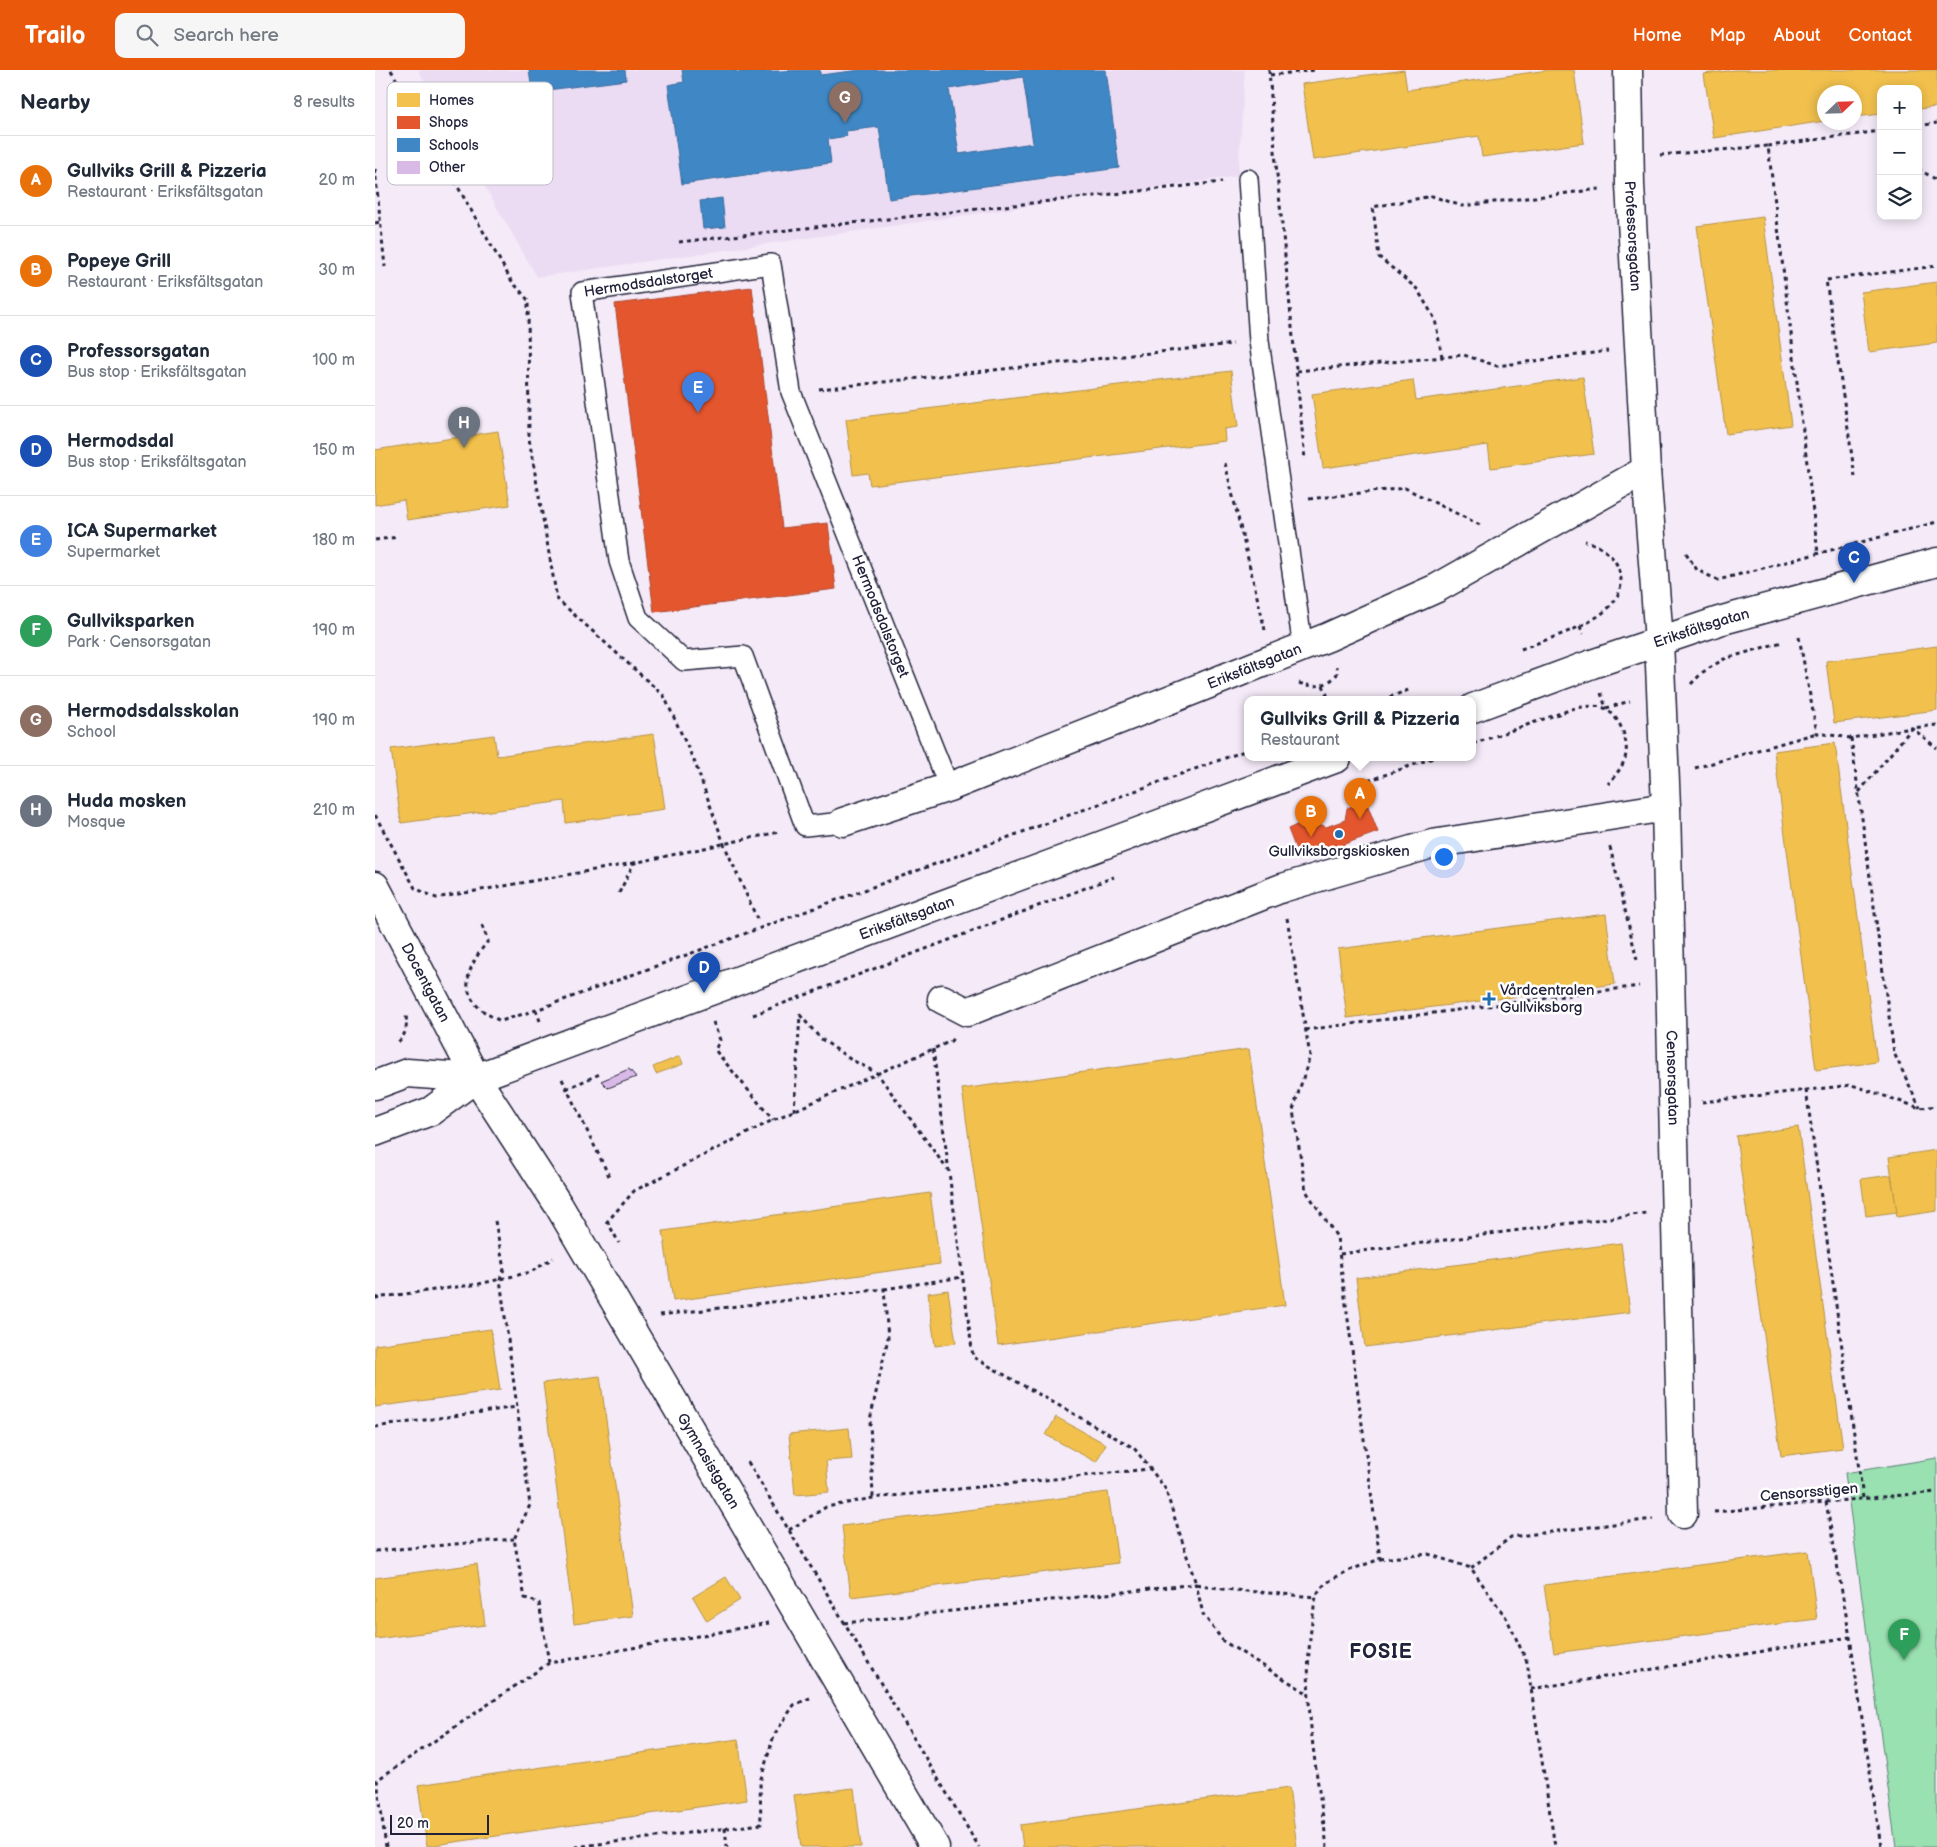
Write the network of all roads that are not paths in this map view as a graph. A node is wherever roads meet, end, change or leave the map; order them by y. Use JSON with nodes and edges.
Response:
{"nodes":[{"id":1,"x":1628,"y":70,"type":"edge"},
{"id":2,"x":1248,"y":180,"type":"road end"},
{"id":3,"x":1647,"y":470,"type":"junction"},
{"id":4,"x":1937,"y":562,"type":"edge"},
{"id":5,"x":1659,"y":641,"type":"junction"},
{"id":6,"x":1303,"y":648,"type":"junction"},
{"id":7,"x":1476,"y":707,"type":"edge"},
{"id":8,"x":1329,"y":761,"type":"edge"},
{"id":9,"x":949,"y":787,"type":"junction"},
{"id":10,"x":1665,"y":807,"type":"junction"},
{"id":11,"x":843,"y":822,"type":"joint"},
{"id":12,"x":375,"y":886,"type":"edge"},
{"id":13,"x":942,"y":999,"type":"dead end"},
{"id":14,"x":476,"y":1078,"type":"junction"},
{"id":15,"x":375,"y":1085,"type":"edge"},
{"id":16,"x":375,"y":1132,"type":"edge"},
{"id":17,"x":1683,"y":1514,"type":"road end"},
{"id":18,"x":935,"y":1847,"type":"edge"}],
"edges":[{"from":1,"to":3,"type":"street","name":"Professorsgatan"},
{"from":2,"to":6,"type":"lane"},
{"from":3,"to":5,"type":"street","name":"Professorsgatan"},
{"from":3,"to":6,"type":"street","name":"Eriksfältsgatan"},
{"from":4,"to":5,"type":"street","name":"Eriksfältsgatan"},
{"from":5,"to":7,"type":"street","name":"Eriksfältsgatan"},
{"from":5,"to":10,"type":"street","name":"Censorsgatan"},
{"from":6,"to":9,"type":"street","name":"Eriksfältsgatan"},
{"from":8,"to":14,"type":"street","name":"Eriksfältsgatan"},
{"from":9,"to":11,"type":"street","name":"Eriksfältsgatan"},
{"from":9,"to":11,"type":"lane","name":"Hermodsdalstorget"},
{"from":10,"to":13,"type":"street"},
{"from":10,"to":17,"type":"street","name":"Censorsgatan"},
{"from":12,"to":14,"type":"street","name":"Docentgatan"},
{"from":14,"to":15,"type":"street","name":"Eriksfältsgatan"},
{"from":14,"to":16,"type":"street","name":"Eriksfältsgatan"},
{"from":14,"to":18,"type":"street","name":"Gymnasistgatan"}]}
